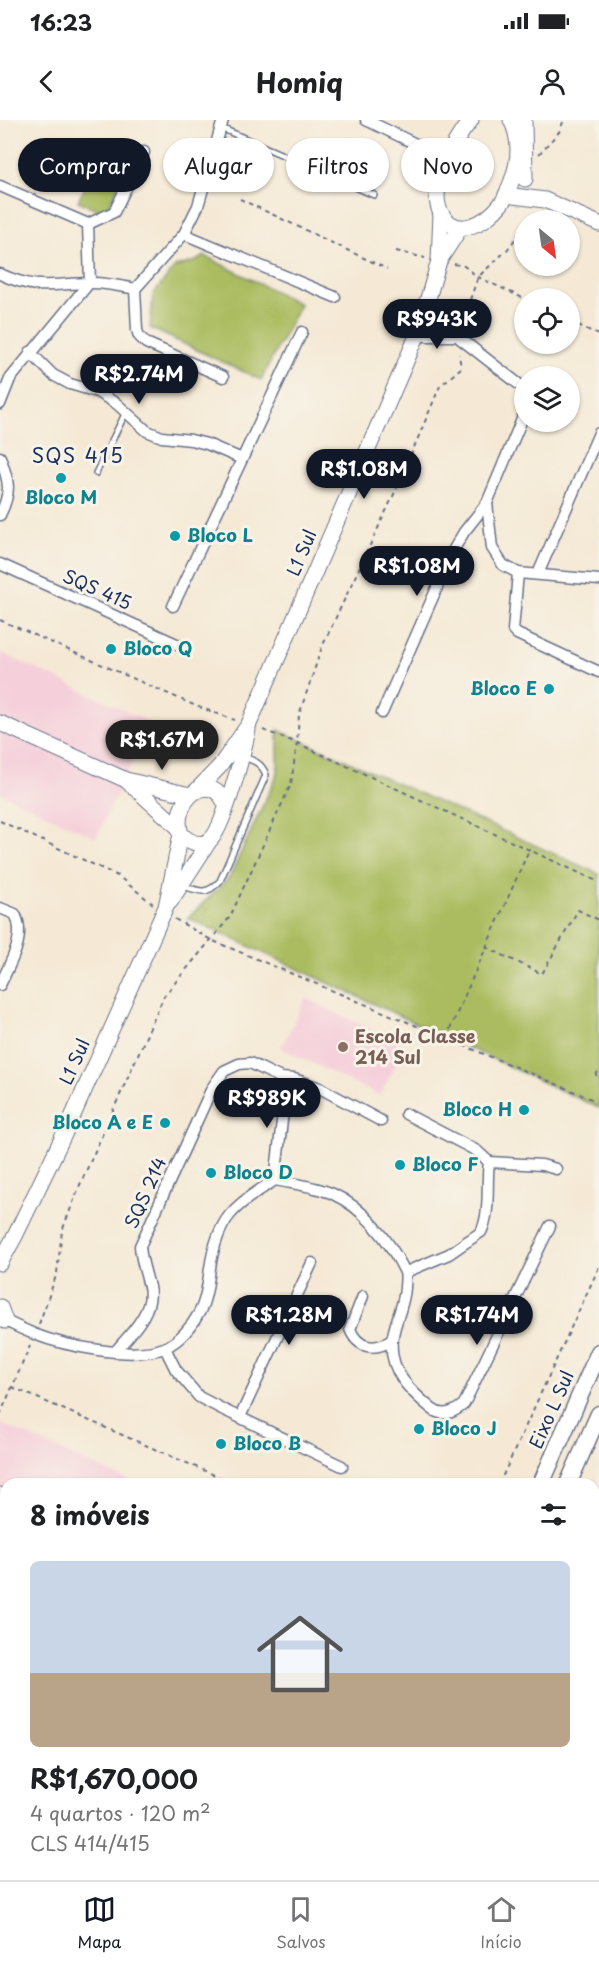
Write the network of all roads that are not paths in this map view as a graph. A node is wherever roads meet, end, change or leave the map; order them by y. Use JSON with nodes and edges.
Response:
{"nodes":[{"id":1,"x":366,"y":120,"type":"edge"},
{"id":2,"x":471,"y":120,"type":"edge"},
{"id":3,"x":511,"y":120,"type":"edge"},
{"id":4,"x":524,"y":120,"type":"edge"},
{"id":5,"x":222,"y":124,"type":"edge"},
{"id":6,"x":391,"y":125,"type":"edge"},
{"id":7,"x":412,"y":138,"type":"edge"},
{"id":8,"x":458,"y":138,"type":"edge"},
{"id":9,"x":520,"y":175,"type":"junction"},
{"id":10,"x":0,"y":186,"type":"edge"},
{"id":11,"x":124,"y":192,"type":"edge"},
{"id":12,"x":439,"y":192,"type":"edge"},
{"id":13,"x":374,"y":195,"type":"dead end"},
{"id":14,"x":506,"y":195,"type":"junction"},
{"id":15,"x":545,"y":200,"type":"junction"},
{"id":16,"x":441,"y":213,"type":"junction"},
{"id":17,"x":88,"y":224,"type":"junction"},
{"id":18,"x":599,"y":224,"type":"edge"},
{"id":19,"x":460,"y":228,"type":"junction"},
{"id":20,"x":184,"y":234,"type":"junction"},
{"id":21,"x":439,"y":261,"type":"junction"},
{"id":22,"x":0,"y":275,"type":"edge"},
{"id":23,"x":90,"y":282,"type":"junction"},
{"id":24,"x":135,"y":289,"type":"junction"},
{"id":25,"x":334,"y":297,"type":"dead end"},
{"id":26,"x":428,"y":303,"type":"junction"},
{"id":27,"x":302,"y":332,"type":"dead end"},
{"id":28,"x":417,"y":336,"type":"junction"},
{"id":29,"x":457,"y":336,"type":"junction"},
{"id":30,"x":30,"y":352,"type":"junction"},
{"id":31,"x":223,"y":377,"type":"dead end"},
{"id":32,"x":514,"y":380,"type":"edge"},
{"id":33,"x":0,"y":404,"type":"edge"},
{"id":34,"x":126,"y":412,"type":"junction"},
{"id":35,"x":517,"y":432,"type":"edge"},
{"id":36,"x":599,"y":433,"type":"edge"},
{"id":37,"x":0,"y":458,"type":"edge"},
{"id":38,"x":242,"y":459,"type":"junction"},
{"id":39,"x":96,"y":473,"type":"dead end"},
{"id":40,"x":488,"y":504,"type":"junction"},
{"id":41,"x":0,"y":514,"type":"edge"},
{"id":42,"x":0,"y":564,"type":"edge"},
{"id":43,"x":518,"y":573,"type":"junction"},
{"id":44,"x":538,"y":574,"type":"junction"},
{"id":45,"x":599,"y":580,"type":"edge"},
{"id":46,"x":173,"y":606,"type":"dead end"},
{"id":47,"x":181,"y":646,"type":"dead end"},
{"id":48,"x":599,"y":672,"type":"edge"},
{"id":49,"x":382,"y":713,"type":"dead end"},
{"id":50,"x":0,"y":723,"type":"edge"},
{"id":51,"x":249,"y":724,"type":"junction"},
{"id":52,"x":243,"y":757,"type":"junction"},
{"id":53,"x":126,"y":780,"type":"junction"},
{"id":54,"x":194,"y":792,"type":"junction"},
{"id":55,"x":226,"y":805,"type":"junction"},
{"id":56,"x":180,"y":831,"type":"junction"},
{"id":57,"x":210,"y":840,"type":"junction"},
{"id":58,"x":182,"y":885,"type":"junction"},
{"id":59,"x":0,"y":908,"type":"edge"},
{"id":60,"x":165,"y":910,"type":"junction"},
{"id":61,"x":0,"y":985,"type":"edge"},
{"id":62,"x":280,"y":1078,"type":"junction"},
{"id":63,"x":406,"y":1114,"type":"dead end"},
{"id":64,"x":381,"y":1121,"type":"dead end"},
{"id":65,"x":489,"y":1162,"type":"junction"},
{"id":66,"x":556,"y":1169,"type":"dead end"},
{"id":67,"x":275,"y":1180,"type":"junction"},
{"id":68,"x":550,"y":1226,"type":"dead end"},
{"id":69,"x":0,"y":1263,"type":"edge"},
{"id":70,"x":312,"y":1263,"type":"dead end"},
{"id":71,"x":406,"y":1272,"type":"junction"},
{"id":72,"x":363,"y":1296,"type":"dead end"},
{"id":73,"x":2,"y":1315,"type":"edge"},
{"id":74,"x":392,"y":1340,"type":"junction"},
{"id":75,"x":165,"y":1348,"type":"junction"},
{"id":76,"x":115,"y":1352,"type":"junction"},
{"id":77,"x":599,"y":1352,"type":"edge"},
{"id":78,"x":599,"y":1414,"type":"edge"},
{"id":79,"x":240,"y":1417,"type":"junction"},
{"id":80,"x":342,"y":1466,"type":"dead end"},
{"id":81,"x":544,"y":1478,"type":"edge"},
{"id":82,"x":571,"y":1478,"type":"edge"}],
"edges":[{"from":1,"to":6,"type":"street"},
{"from":2,"to":8,"type":"street","name":"L1 Sul"},
{"from":3,"to":9,"type":"street"},
{"from":4,"to":9,"type":"street"},
{"from":5,"to":13,"type":"lane"},
{"from":5,"to":20,"type":"street"},
{"from":6,"to":7,"type":"street"},
{"from":9,"to":14,"type":"street"},
{"from":9,"to":15,"type":"street"},
{"from":10,"to":17,"type":"street"},
{"from":11,"to":17,"type":"street"},
{"from":12,"to":16,"type":"street","name":"L1 Sul"},
{"from":14,"to":15,"type":"street"},
{"from":14,"to":19,"type":"street"},
{"from":15,"to":18,"type":"street"},
{"from":16,"to":19,"type":"street"},
{"from":16,"to":21,"type":"street","name":"L1 Sul"},
{"from":17,"to":23,"type":"street"},
{"from":19,"to":21,"type":"street","name":"L1 Sul"},
{"from":20,"to":24,"type":"street"},
{"from":20,"to":25,"type":"street"},
{"from":21,"to":26,"type":"street","name":"L1 Sul"},
{"from":22,"to":23,"type":"street"},
{"from":23,"to":24,"type":"street"},
{"from":23,"to":30,"type":"street"},
{"from":24,"to":31,"type":"street"},
{"from":26,"to":28,"type":"street","name":"L1 Sul"},
{"from":26,"to":29,"type":"street"},
{"from":27,"to":38,"type":"street"},
{"from":28,"to":29,"type":"street"},
{"from":28,"to":51,"type":"street","name":"L1 Sul"},
{"from":29,"to":32,"type":"street"},
{"from":30,"to":33,"type":"street"},
{"from":30,"to":34,"type":"street"},
{"from":34,"to":38,"type":"street"},
{"from":34,"to":39,"type":"lane"},
{"from":35,"to":40,"type":"street"},
{"from":36,"to":44,"type":"street"},
{"from":37,"to":41,"type":"street"},
{"from":38,"to":46,"type":"street"},
{"from":40,"to":43,"type":"street"},
{"from":40,"to":49,"type":"street"},
{"from":42,"to":47,"type":"street","name":"SQS 415"},
{"from":43,"to":44,"type":"street"},
{"from":43,"to":48,"type":"street"},
{"from":44,"to":45,"type":"street"},
{"from":50,"to":53,"type":"street"},
{"from":51,"to":52,"type":"street","name":"L1 Sul"},
{"from":51,"to":54,"type":"street","name":"L1 Sul"},
{"from":52,"to":55,"type":"street","name":"L1 Sul"},
{"from":52,"to":58,"type":"lane"},
{"from":53,"to":54,"type":"street"},
{"from":53,"to":56,"type":"street"},
{"from":54,"to":55,"type":"street"},
{"from":54,"to":56,"type":"street"},
{"from":55,"to":57,"type":"street"},
{"from":56,"to":57,"type":"street"},
{"from":56,"to":60,"type":"street","name":"L1 Sul"},
{"from":57,"to":58,"type":"street","name":"L1 Sul"},
{"from":58,"to":60,"type":"street","name":"L1 Sul"},
{"from":59,"to":61,"type":"street"},
{"from":60,"to":69,"type":"street","name":"L1 Sul"},
{"from":62,"to":64,"type":"street","name":"SQS 214"},
{"from":62,"to":67,"type":"street"},
{"from":62,"to":76,"type":"street","name":"SQS 214"},
{"from":63,"to":65,"type":"street"},
{"from":65,"to":66,"type":"street"},
{"from":65,"to":71,"type":"street"},
{"from":67,"to":71,"type":"street"},
{"from":67,"to":75,"type":"street"},
{"from":68,"to":74,"type":"street"},
{"from":70,"to":79,"type":"street"},
{"from":71,"to":74,"type":"street"},
{"from":72,"to":74,"type":"street"},
{"from":73,"to":76,"type":"street"},
{"from":75,"to":76,"type":"street"},
{"from":75,"to":79,"type":"street"},
{"from":77,"to":81,"type":"main road","name":"Eixo L Sul"},
{"from":78,"to":82,"type":"main road"},
{"from":79,"to":80,"type":"street"}]}
